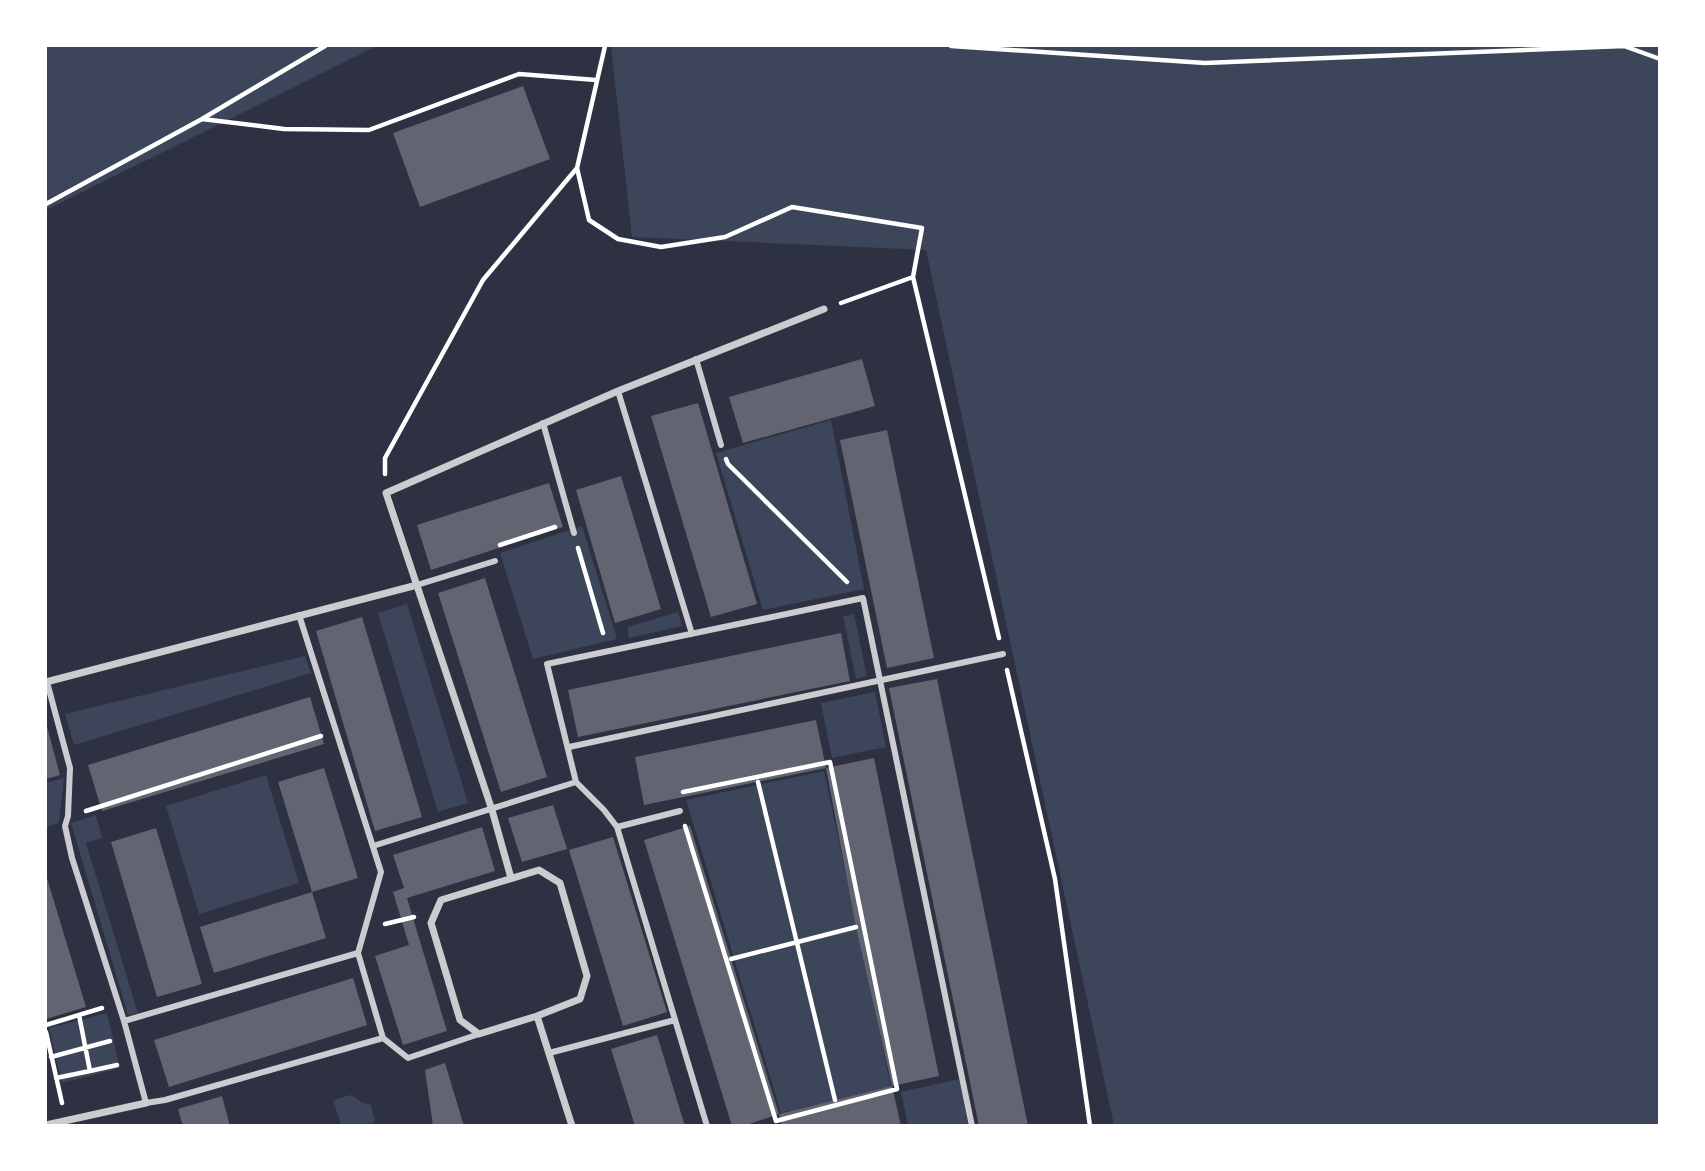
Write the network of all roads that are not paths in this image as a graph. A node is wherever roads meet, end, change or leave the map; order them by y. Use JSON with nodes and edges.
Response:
{"nodes":[{"id":1,"x":824,"y":309,"type":"dead end"},
{"id":2,"x":696,"y":359,"type":"junction"},
{"id":3,"x":618,"y":391,"type":"junction"},
{"id":4,"x":543,"y":423,"type":"junction"},
{"id":5,"x":722,"y":445,"type":"road end"},
{"id":6,"x":574,"y":533,"type":"road end"},
{"id":7,"x":495,"y":561,"type":"dead end"},
{"id":8,"x":417,"y":585,"type":"junction"},
{"id":9,"x":299,"y":615,"type":"junction"},
{"id":10,"x":692,"y":634,"type":"junction"},
{"id":11,"x":1003,"y":654,"type":"dead end"},
{"id":12,"x":879,"y":681,"type":"junction"},
{"id":13,"x":46,"y":682,"type":"edge"},
{"id":14,"x":569,"y":747,"type":"junction"},
{"id":15,"x":576,"y":782,"type":"junction"},
{"id":16,"x":492,"y":810,"type":"junction"},
{"id":17,"x":680,"y":811,"type":"dead end"},
{"id":18,"x":617,"y":827,"type":"junction"},
{"id":19,"x":373,"y":846,"type":"junction"},
{"id":20,"x":512,"y":878,"type":"junction"},
{"id":21,"x":358,"y":953,"type":"junction"},
{"id":22,"x":537,"y":1016,"type":"junction"},
{"id":23,"x":675,"y":1020,"type":"junction"},
{"id":24,"x":124,"y":1021,"type":"junction"},
{"id":25,"x":479,"y":1034,"type":"junction"},
{"id":26,"x":383,"y":1038,"type":"junction"},
{"id":27,"x":549,"y":1053,"type":"junction"},
{"id":28,"x":146,"y":1103,"type":"junction"},
{"id":29,"x":46,"y":1125,"type":"edge"},
{"id":30,"x":572,"y":1125,"type":"edge"},
{"id":31,"x":707,"y":1125,"type":"edge"},
{"id":32,"x":972,"y":1125,"type":"edge"}],
"edges":[{"from":1,"to":2,"type":"street"},
{"from":2,"to":3,"type":"street"},
{"from":2,"to":5,"type":"street"},
{"from":3,"to":4,"type":"street"},
{"from":3,"to":10,"type":"street"},
{"from":4,"to":6,"type":"street"},
{"from":4,"to":8,"type":"street"},
{"from":7,"to":8,"type":"street"},
{"from":8,"to":9,"type":"street"},
{"from":8,"to":16,"type":"street"},
{"from":9,"to":13,"type":"street"},
{"from":9,"to":19,"type":"street"},
{"from":10,"to":12,"type":"street"},
{"from":10,"to":14,"type":"street"},
{"from":11,"to":12,"type":"street"},
{"from":12,"to":14,"type":"street"},
{"from":12,"to":32,"type":"street"},
{"from":13,"to":24,"type":"street"},
{"from":14,"to":15,"type":"street"},
{"from":15,"to":16,"type":"street"},
{"from":15,"to":18,"type":"street"},
{"from":16,"to":19,"type":"street"},
{"from":16,"to":20,"type":"street"},
{"from":17,"to":18,"type":"street"},
{"from":18,"to":23,"type":"street"},
{"from":19,"to":21,"type":"street"},
{"from":20,"to":22,"type":"street"},
{"from":20,"to":25,"type":"street"},
{"from":21,"to":24,"type":"street"},
{"from":21,"to":26,"type":"street"},
{"from":22,"to":25,"type":"street"},
{"from":22,"to":27,"type":"street"},
{"from":23,"to":27,"type":"street"},
{"from":23,"to":31,"type":"street"},
{"from":24,"to":28,"type":"street"},
{"from":25,"to":26,"type":"street"},
{"from":26,"to":28,"type":"street"},
{"from":27,"to":30,"type":"street"},
{"from":28,"to":29,"type":"street"}]}
